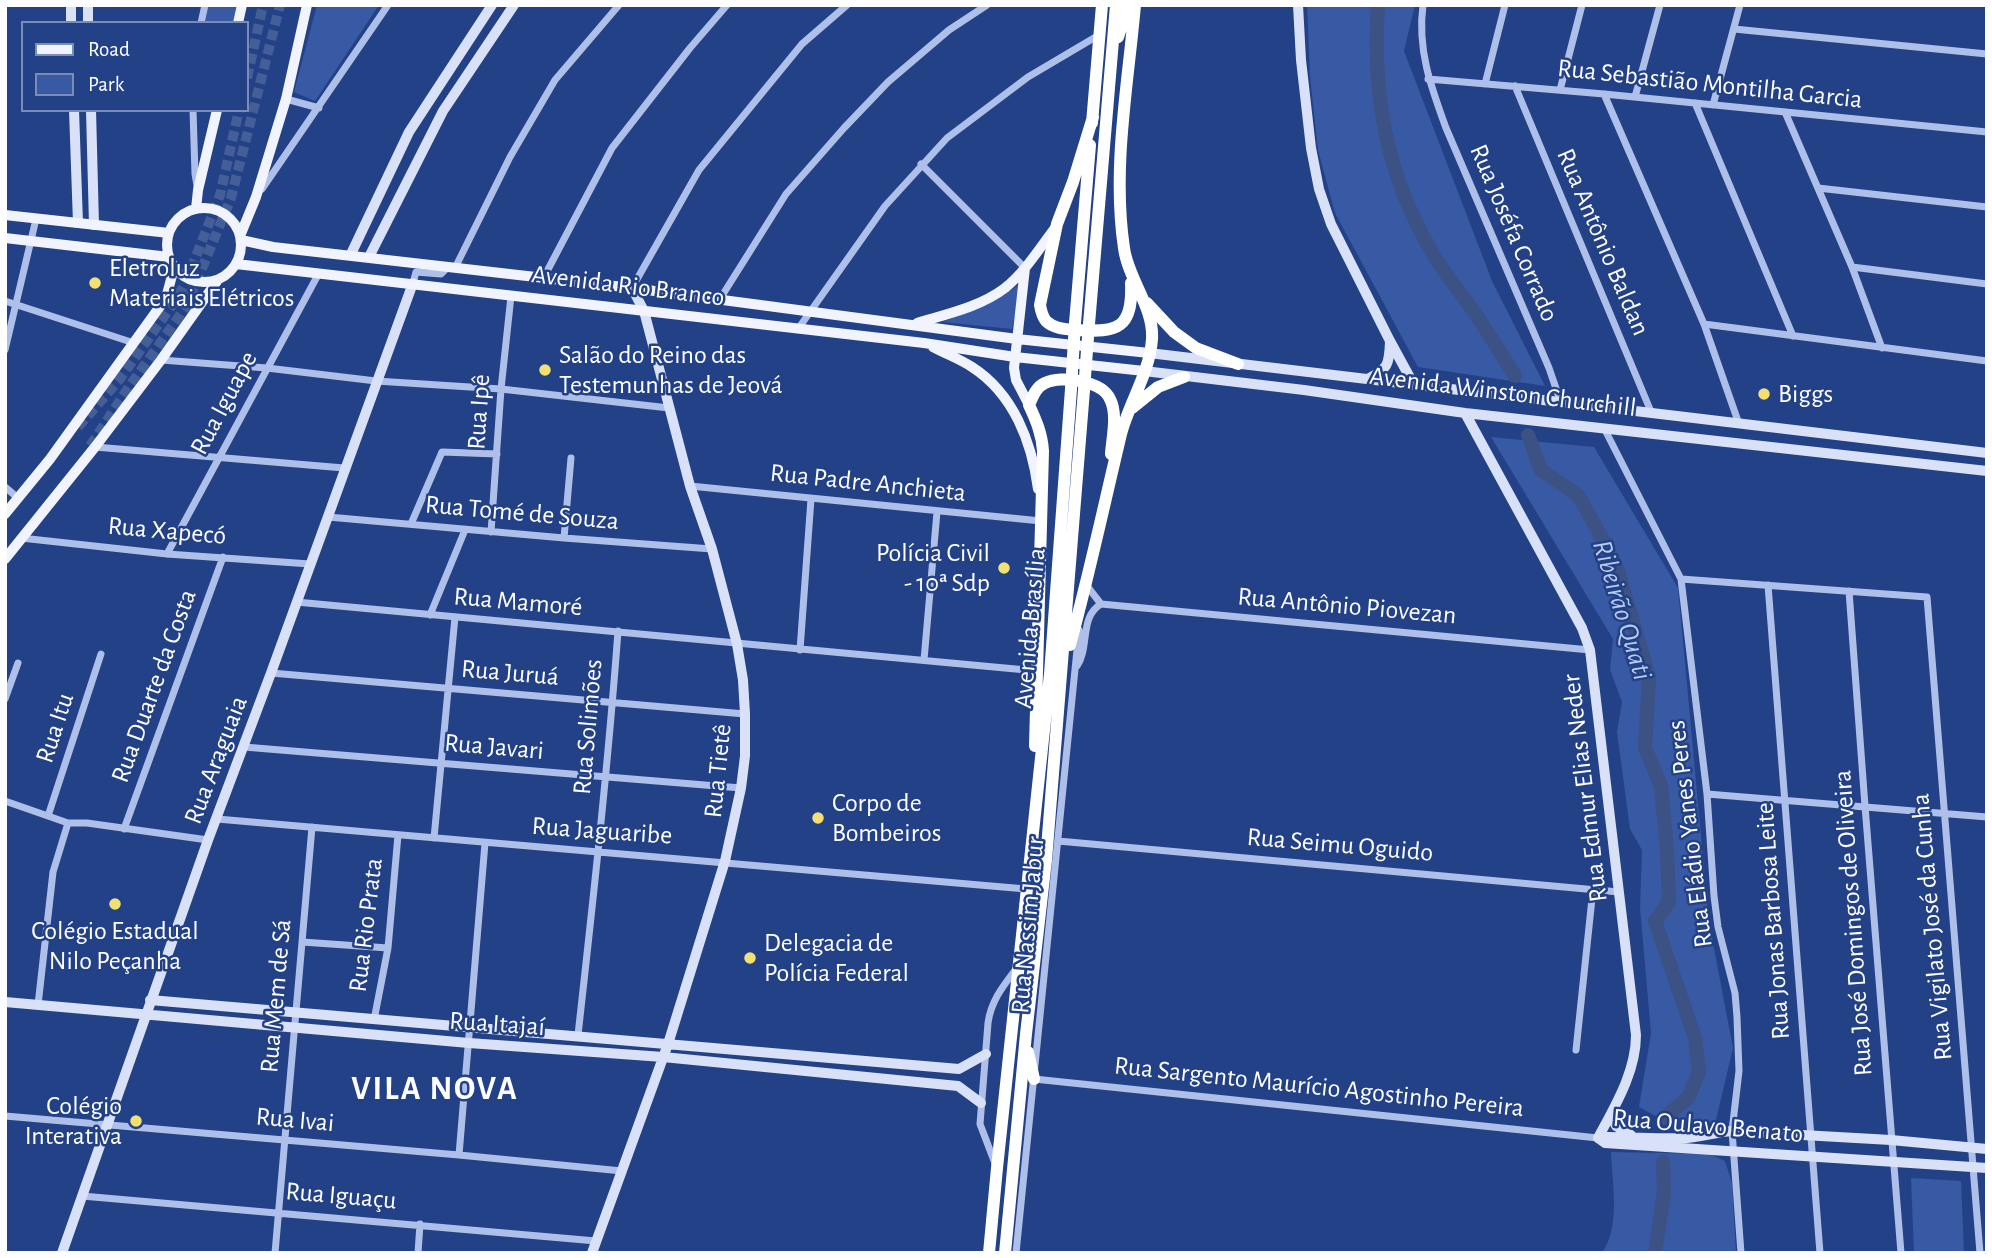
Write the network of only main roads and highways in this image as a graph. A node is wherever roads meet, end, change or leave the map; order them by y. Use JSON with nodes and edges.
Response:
{"nodes":[{"id":1,"x":307,"y":5,"type":"edge"},
{"id":2,"x":1102,"y":5,"type":"edge"},
{"id":3,"x":1116,"y":5,"type":"edge"},
{"id":4,"x":1129,"y":5,"type":"edge"},
{"id":5,"x":1135,"y":5,"type":"edge"},
{"id":6,"x":1111,"y":57,"type":"junction"},
{"id":7,"x":217,"y":112,"type":"edge"},
{"id":8,"x":1093,"y":117,"type":"junction"},
{"id":9,"x":196,"y":209,"type":"junction"},
{"id":10,"x":5,"y":215,"type":"edge"},
{"id":11,"x":1057,"y":224,"type":"junction"},
{"id":12,"x":169,"y":233,"type":"junction"},
{"id":13,"x":5,"y":238,"type":"edge"},
{"id":14,"x":240,"y":238,"type":"junction"},
{"id":15,"x":169,"y":257,"type":"junction"},
{"id":16,"x":236,"y":264,"type":"junction"},
{"id":17,"x":174,"y":268,"type":"junction"},
{"id":18,"x":1025,"y":268,"type":"junction"},
{"id":19,"x":1130,"y":272,"type":"junction"},
{"id":20,"x":217,"y":281,"type":"junction"},
{"id":21,"x":1137,"y":288,"type":"junction"},
{"id":22,"x":911,"y":325,"type":"junction"},
{"id":23,"x":1017,"y":338,"type":"junction"},
{"id":24,"x":924,"y":343,"type":"junction"},
{"id":25,"x":1149,"y":353,"type":"junction"},
{"id":26,"x":1015,"y":357,"type":"junction"},
{"id":27,"x":1238,"y":364,"type":"road end"},
{"id":28,"x":1144,"y":371,"type":"junction"},
{"id":29,"x":1184,"y":377,"type":"road end"},
{"id":30,"x":1078,"y":389,"type":"junction"},
{"id":31,"x":1029,"y":405,"type":"junction"},
{"id":32,"x":1129,"y":411,"type":"junction"},
{"id":33,"x":1109,"y":491,"type":"junction"},
{"id":34,"x":5,"y":514,"type":"edge"},
{"id":35,"x":1041,"y":518,"type":"junction"},
{"id":36,"x":5,"y":559,"type":"edge"},
{"id":37,"x":1062,"y":676,"type":"junction"},
{"id":38,"x":1034,"y":820,"type":"junction"},
{"id":39,"x":1026,"y":1034,"type":"junction"},
{"id":40,"x":1034,"y":1079,"type":"road end"},
{"id":41,"x":989,"y":1250,"type":"edge"},
{"id":42,"x":1005,"y":1253,"type":"edge"}],
"edges":[{"from":1,"to":14,"type":"main road"},
{"from":2,"to":8,"type":"highway","name":"Avenida Brasília"},
{"from":3,"to":6,"type":"highway","name":"Avenida Brasília"},
{"from":4,"to":6,"type":"highway"},
{"from":5,"to":19,"type":"highway"},
{"from":6,"to":30,"type":"highway","name":"Avenida Brasília","bridge":true},
{"from":7,"to":9,"type":"main road"},
{"from":8,"to":11,"type":"highway"},
{"from":8,"to":30,"type":"highway","name":"Avenida Brasília","bridge":true},
{"from":9,"to":12,"type":"main road"},
{"from":9,"to":14,"type":"main road"},
{"from":10,"to":12,"type":"main road"},
{"from":11,"to":18,"type":"main road"},
{"from":11,"to":19,"type":"highway"},
{"from":12,"to":15,"type":"main road"},
{"from":13,"to":15,"type":"main road"},
{"from":14,"to":16,"type":"main road"},
{"from":14,"to":22,"type":"main road","name":"Avenida Rio Branco"},
{"from":15,"to":17,"type":"main road"},
{"from":16,"to":20,"type":"main road"},
{"from":16,"to":24,"type":"main road","name":"Avenida Rio Branco"},
{"from":17,"to":20,"type":"main road"},
{"from":17,"to":34,"type":"main road"},
{"from":18,"to":22,"type":"main road"},
{"from":18,"to":23,"type":"main road"},
{"from":19,"to":21,"type":"highway"},
{"from":20,"to":36,"type":"main road"},
{"from":21,"to":25,"type":"highway"},
{"from":21,"to":27,"type":"highway"},
{"from":22,"to":23,"type":"main road","name":"Avenida Rio Branco"},
{"from":23,"to":25,"type":"main road","name":"Avenida Winston Churchill"},
{"from":23,"to":26,"type":"main road"},
{"from":24,"to":26,"type":"main road","name":"Avenida Rio Branco"},
{"from":24,"to":35,"type":"main road"},
{"from":25,"to":28,"type":"highway"},
{"from":26,"to":28,"type":"main road","name":"Avenida Winston Churchill"},
{"from":26,"to":31,"type":"main road"},
{"from":28,"to":32,"type":"highway"},
{"from":29,"to":32,"type":"highway"},
{"from":30,"to":37,"type":"highway","name":"Avenida Brasília"},
{"from":30,"to":38,"type":"highway","name":"Avenida Brasília"},
{"from":31,"to":33,"type":"highway"},
{"from":31,"to":35,"type":"highway"},
{"from":32,"to":33,"type":"highway"},
{"from":33,"to":37,"type":"highway"},
{"from":35,"to":38,"type":"highway"},
{"from":37,"to":39,"type":"highway","name":"Avenida Brasília"},
{"from":38,"to":41,"type":"highway","name":"Avenida Brasília"},
{"from":39,"to":40,"type":"highway"},
{"from":39,"to":42,"type":"highway","name":"Avenida Brasília"}]}
